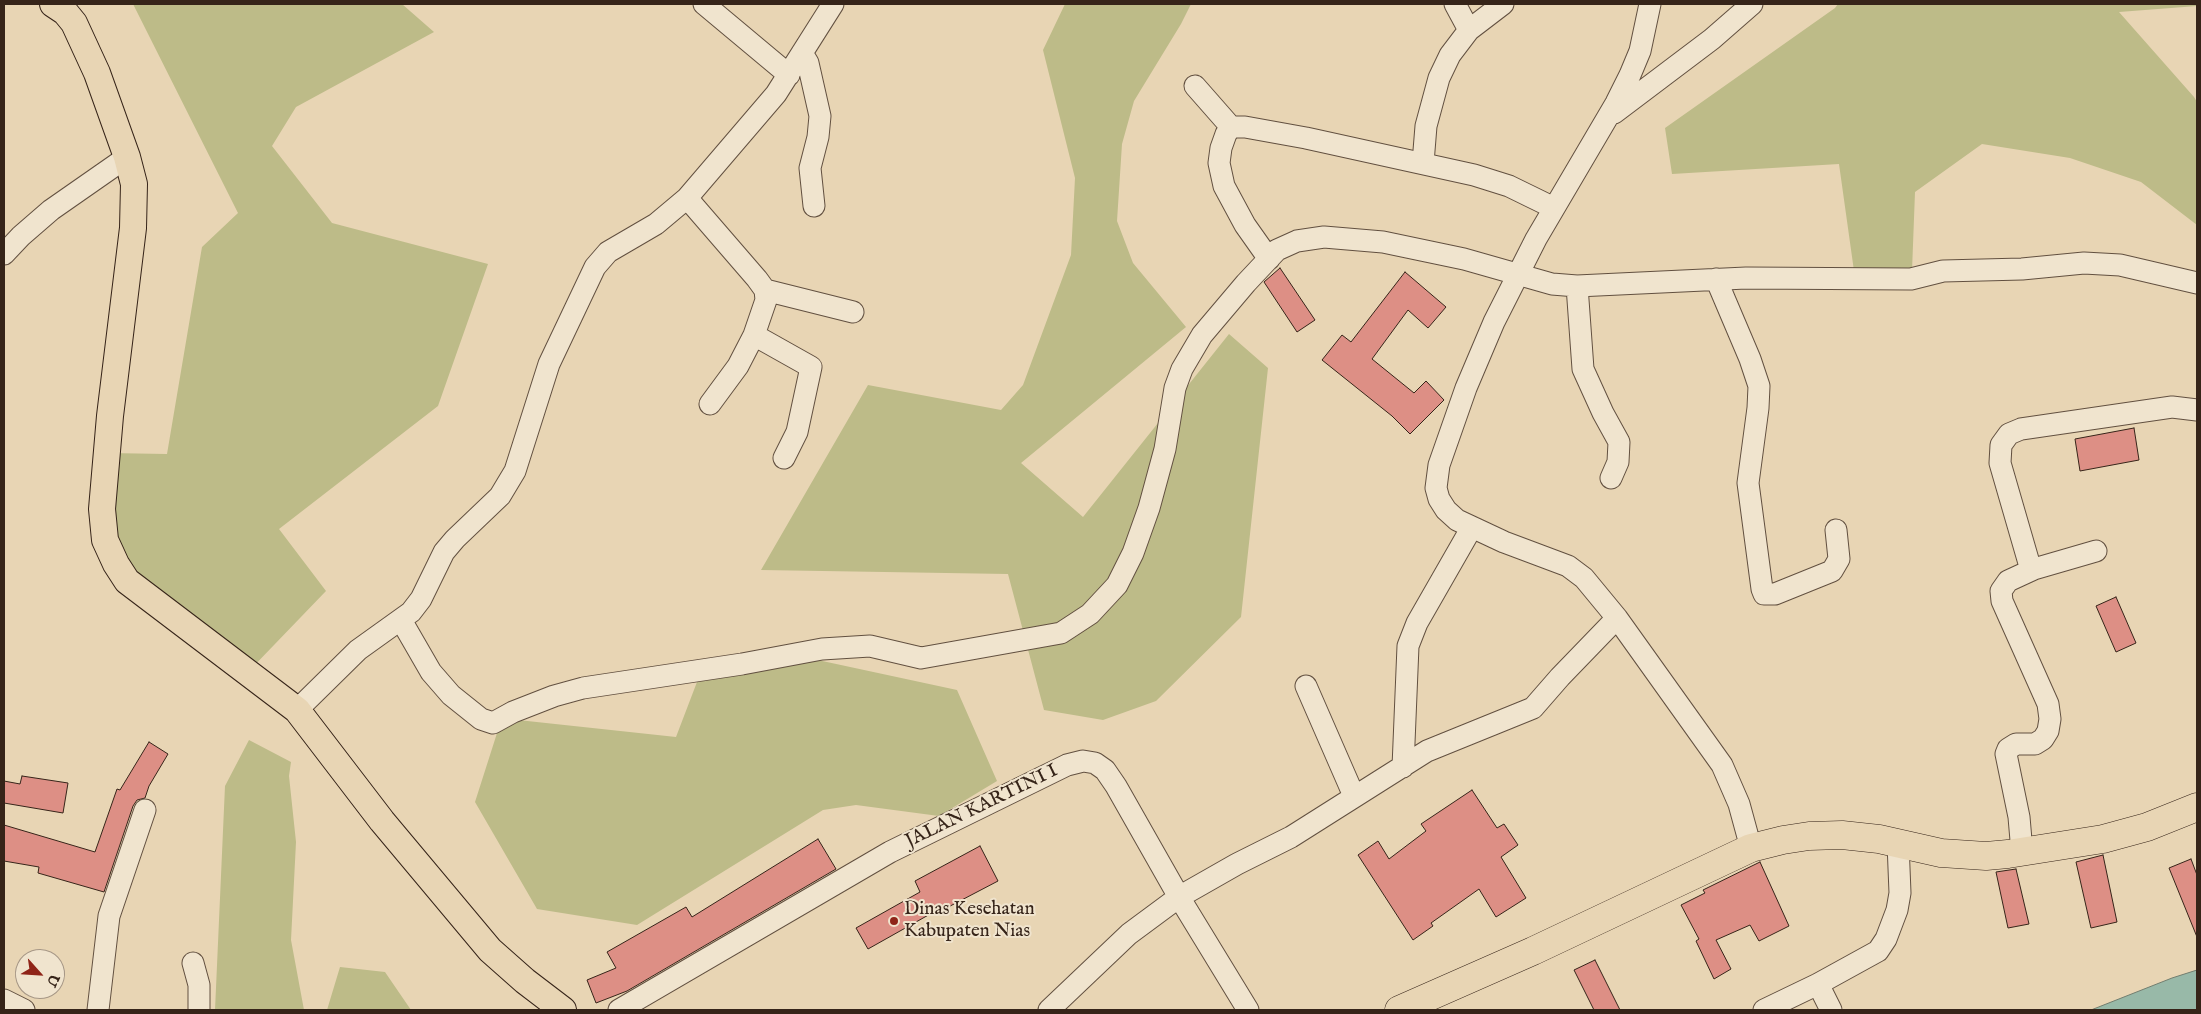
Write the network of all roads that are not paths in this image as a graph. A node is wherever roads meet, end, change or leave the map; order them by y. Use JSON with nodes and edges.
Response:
{"nodes":[{"id":1,"x":53,"y":4,"type":"edge"},
{"id":2,"x":704,"y":4,"type":"edge"},
{"id":3,"x":832,"y":4,"type":"edge"},
{"id":4,"x":1456,"y":4,"type":"edge"},
{"id":5,"x":1504,"y":4,"type":"edge"},
{"id":6,"x":1650,"y":4,"type":"edge"},
{"id":7,"x":1752,"y":4,"type":"edge"},
{"id":8,"x":1469,"y":30,"type":"junction"},
{"id":9,"x":802,"y":53,"type":"junction"},
{"id":10,"x":789,"y":75,"type":"junction"},
{"id":11,"x":1195,"y":86,"type":"dead end"},
{"id":12,"x":1608,"y":118,"type":"junction"},
{"id":13,"x":1231,"y":127,"type":"junction"},
{"id":14,"x":127,"y":157,"type":"junction"},
{"id":15,"x":1423,"y":163,"type":"junction"},
{"id":16,"x":686,"y":198,"type":"junction"},
{"id":17,"x":814,"y":206,"type":"dead end"},
{"id":18,"x":1554,"y":208,"type":"junction"},
{"id":19,"x":5,"y":249,"type":"edge"},
{"id":20,"x":1269,"y":259,"type":"junction"},
{"id":21,"x":1517,"y":275,"type":"junction"},
{"id":22,"x":1716,"y":279,"type":"junction"},
{"id":23,"x":2197,"y":283,"type":"edge"},
{"id":24,"x":1577,"y":286,"type":"junction"},
{"id":25,"x":765,"y":290,"type":"junction"},
{"id":26,"x":853,"y":312,"type":"dead end"},
{"id":27,"x":754,"y":335,"type":"junction"},
{"id":28,"x":710,"y":404,"type":"dead end"},
{"id":29,"x":2197,"y":410,"type":"edge"},
{"id":30,"x":784,"y":458,"type":"dead end"},
{"id":31,"x":1611,"y":478,"type":"dead end"},
{"id":32,"x":1472,"y":527,"type":"junction"},
{"id":33,"x":1836,"y":530,"type":"dead end"},
{"id":34,"x":2096,"y":551,"type":"dead end"},
{"id":35,"x":2031,"y":570,"type":"junction"},
{"id":36,"x":1617,"y":618,"type":"junction"},
{"id":37,"x":400,"y":620,"type":"junction"},
{"id":38,"x":1306,"y":686,"type":"dead end"},
{"id":39,"x":297,"y":710,"type":"junction"},
{"id":40,"x":1403,"y":767,"type":"junction"},
{"id":41,"x":1354,"y":796,"type":"junction"},
{"id":42,"x":2197,"y":807,"type":"edge"},
{"id":43,"x":145,"y":810,"type":"dead end"},
{"id":44,"x":1898,"y":843,"type":"junction"},
{"id":45,"x":1751,"y":848,"type":"junction"},
{"id":46,"x":2022,"y":852,"type":"junction"},
{"id":47,"x":1179,"y":897,"type":"junction"},
{"id":48,"x":193,"y":963,"type":"dead end"},
{"id":49,"x":1818,"y":984,"type":"junction"},
{"id":50,"x":1404,"y":1009,"type":"edge"},
{"id":51,"x":98,"y":1010,"type":"edge"},
{"id":52,"x":199,"y":1010,"type":"edge"},
{"id":53,"x":562,"y":1010,"type":"edge"},
{"id":54,"x":619,"y":1010,"type":"edge"},
{"id":55,"x":1049,"y":1010,"type":"edge"},
{"id":56,"x":1248,"y":1010,"type":"edge"},
{"id":57,"x":1764,"y":1010,"type":"edge"},
{"id":58,"x":1831,"y":1010,"type":"edge"}],
"edges":[{"from":1,"to":14,"type":"main road"},
{"from":2,"to":10,"type":"street"},
{"from":3,"to":9,"type":"street"},
{"from":4,"to":8,"type":"street"},
{"from":5,"to":8,"type":"street"},
{"from":6,"to":12,"type":"street"},
{"from":7,"to":12,"type":"street"},
{"from":8,"to":15,"type":"street"},
{"from":9,"to":10,"type":"street"},
{"from":9,"to":17,"type":"street"},
{"from":10,"to":16,"type":"street"},
{"from":11,"to":13,"type":"street"},
{"from":12,"to":18,"type":"street"},
{"from":13,"to":15,"type":"street"},
{"from":13,"to":20,"type":"street"},
{"from":14,"to":19,"type":"street"},
{"from":14,"to":39,"type":"main road"},
{"from":15,"to":18,"type":"street"},
{"from":16,"to":25,"type":"street"},
{"from":16,"to":37,"type":"street"},
{"from":18,"to":21,"type":"street"},
{"from":20,"to":21,"type":"street"},
{"from":20,"to":37,"type":"street"},
{"from":21,"to":24,"type":"street"},
{"from":21,"to":32,"type":"street"},
{"from":22,"to":23,"type":"street"},
{"from":22,"to":24,"type":"street"},
{"from":22,"to":33,"type":"street"},
{"from":24,"to":31,"type":"street"},
{"from":25,"to":26,"type":"street"},
{"from":25,"to":27,"type":"street"},
{"from":27,"to":28,"type":"street"},
{"from":27,"to":30,"type":"street"},
{"from":29,"to":35,"type":"street"},
{"from":32,"to":36,"type":"street"},
{"from":32,"to":40,"type":"street"},
{"from":34,"to":35,"type":"street"},
{"from":35,"to":46,"type":"street"},
{"from":36,"to":40,"type":"street"},
{"from":36,"to":45,"type":"street"},
{"from":37,"to":39,"type":"street"},
{"from":38,"to":41,"type":"street"},
{"from":39,"to":53,"type":"main road"},
{"from":40,"to":41,"type":"street"},
{"from":41,"to":47,"type":"street"},
{"from":42,"to":46,"type":"highway"},
{"from":43,"to":51,"type":"street"},
{"from":44,"to":45,"type":"highway"},
{"from":44,"to":46,"type":"highway"},
{"from":44,"to":49,"type":"street"},
{"from":45,"to":50,"type":"highway"},
{"from":47,"to":54,"type":"street","name":"JALAN KARTINI I"},
{"from":47,"to":55,"type":"street"},
{"from":47,"to":56,"type":"street","name":"JALAN KARTINI I"},
{"from":48,"to":52,"type":"street"},
{"from":49,"to":57,"type":"street"},
{"from":49,"to":58,"type":"street"}]}
